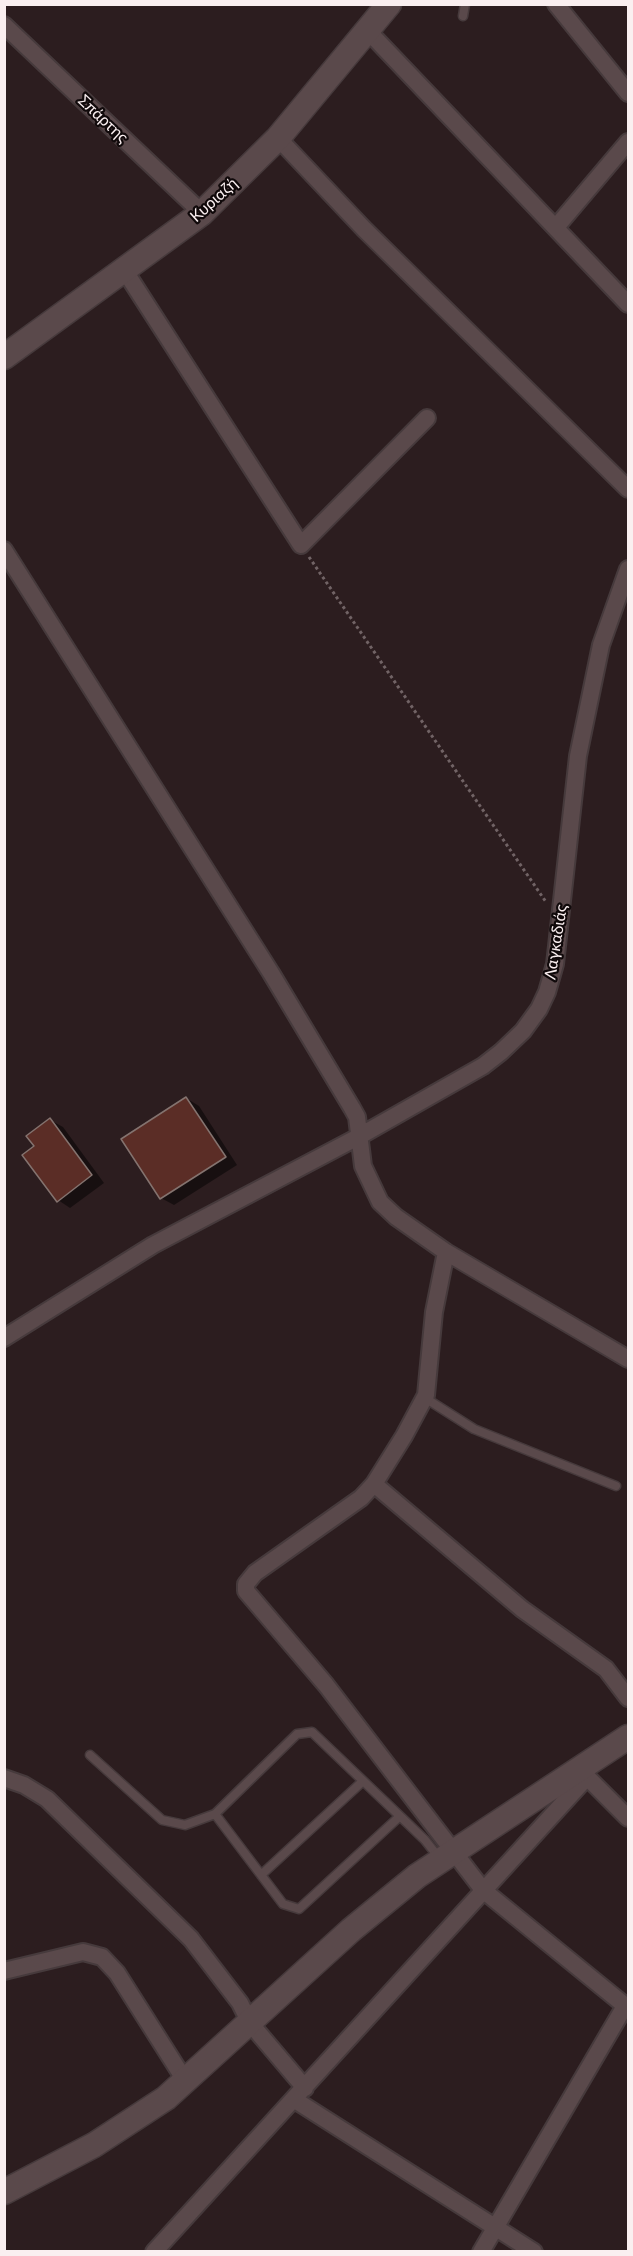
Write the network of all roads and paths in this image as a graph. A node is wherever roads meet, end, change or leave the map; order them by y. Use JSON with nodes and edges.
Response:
{"nodes":[{"id":1,"x":389,"y":4,"type":"edge"},
{"id":2,"x":465,"y":4,"type":"edge"},
{"id":3,"x":556,"y":4,"type":"edge"},
{"id":4,"x":463,"y":16,"type":"dead end"},
{"id":5,"x":4,"y":25,"type":"edge"},
{"id":6,"x":368,"y":31,"type":"junction"},
{"id":7,"x":628,"y":93,"type":"edge"},
{"id":8,"x":278,"y":138,"type":"junction"},
{"id":9,"x":628,"y":142,"type":"edge"},
{"id":10,"x":202,"y":213,"type":"junction"},
{"id":11,"x":557,"y":226,"type":"junction"},
{"id":12,"x":125,"y":271,"type":"junction"},
{"id":13,"x":628,"y":304,"type":"edge"},
{"id":14,"x":4,"y":357,"type":"edge"},
{"id":15,"x":427,"y":418,"type":"dead end"},
{"id":16,"x":628,"y":489,"type":"edge"},
{"id":17,"x":301,"y":545,"type":"junction"},
{"id":18,"x":4,"y":550,"type":"edge"},
{"id":19,"x":628,"y":569,"type":"edge"},
{"id":20,"x":560,"y":924,"type":"junction"},
{"id":21,"x":358,"y":1137,"type":"junction"},
{"id":22,"x":446,"y":1252,"type":"junction"},
{"id":23,"x":4,"y":1338,"type":"edge"},
{"id":24,"x":628,"y":1359,"type":"edge"},
{"id":25,"x":425,"y":1398,"type":"junction"},
{"id":26,"x":374,"y":1484,"type":"junction"},
{"id":27,"x":616,"y":1486,"type":"dead end"},
{"id":28,"x":628,"y":1698,"type":"edge"},
{"id":29,"x":628,"y":1737,"type":"edge"},
{"id":30,"x":90,"y":1755,"type":"dead end"},
{"id":31,"x":583,"y":1773,"type":"junction"},
{"id":32,"x":4,"y":1778,"type":"edge"},
{"id":33,"x":363,"y":1781,"type":"junction"},
{"id":34,"x":215,"y":1814,"type":"junction"},
{"id":35,"x":399,"y":1818,"type":"junction"},
{"id":36,"x":628,"y":1818,"type":"edge"},
{"id":37,"x":447,"y":1856,"type":"junction"},
{"id":38,"x":261,"y":1875,"type":"junction"},
{"id":39,"x":483,"y":1890,"type":"junction"},
{"id":40,"x":4,"y":1971,"type":"edge"},
{"id":41,"x":627,"y":2007,"type":"edge"},
{"id":42,"x":250,"y":2023,"type":"junction"},
{"id":43,"x":186,"y":2082,"type":"junction"},
{"id":44,"x":300,"y":2094,"type":"junction"},
{"id":45,"x":4,"y":2192,"type":"edge"},
{"id":46,"x":496,"y":2228,"type":"junction"},
{"id":47,"x":156,"y":2250,"type":"edge"},
{"id":48,"x":481,"y":2252,"type":"edge"},
{"id":49,"x":534,"y":2252,"type":"edge"}],
"edges":[{"from":1,"to":6,"type":"street","name":"Κυριαζή"},
{"from":2,"to":4,"type":"lane"},
{"from":3,"to":7,"type":"street"},
{"from":5,"to":10,"type":"street","name":"Σπάρτης"},
{"from":6,"to":8,"type":"street","name":"Κυριαζή"},
{"from":6,"to":11,"type":"street"},
{"from":8,"to":10,"type":"street","name":"Κυριαζή"},
{"from":8,"to":16,"type":"street"},
{"from":9,"to":11,"type":"street"},
{"from":10,"to":12,"type":"street","name":"Κυριαζή"},
{"from":11,"to":13,"type":"street"},
{"from":12,"to":14,"type":"street","name":"Κυριαζή"},
{"from":12,"to":17,"type":"street"},
{"from":15,"to":17,"type":"street"},
{"from":17,"to":20,"type":"path"},
{"from":18,"to":21,"type":"street"},
{"from":19,"to":20,"type":"street","name":"Λαγκαδιάς"},
{"from":20,"to":21,"type":"street","name":"Λαγκαδιάς"},
{"from":21,"to":22,"type":"street"},
{"from":21,"to":23,"type":"street","name":"Λαγκαδιάς"},
{"from":22,"to":24,"type":"street"},
{"from":22,"to":25,"type":"street"},
{"from":25,"to":26,"type":"street"},
{"from":25,"to":27,"type":"lane"},
{"from":26,"to":28,"type":"street"},
{"from":26,"to":37,"type":"street"},
{"from":29,"to":31,"type":"street"},
{"from":30,"to":34,"type":"lane"},
{"from":31,"to":36,"type":"street"},
{"from":31,"to":37,"type":"street"},
{"from":31,"to":39,"type":"street"},
{"from":32,"to":42,"type":"street"},
{"from":33,"to":34,"type":"lane"},
{"from":33,"to":35,"type":"lane"},
{"from":33,"to":38,"type":"lane"},
{"from":34,"to":38,"type":"lane"},
{"from":35,"to":37,"type":"lane"},
{"from":35,"to":38,"type":"lane"},
{"from":37,"to":39,"type":"street"},
{"from":37,"to":42,"type":"street"},
{"from":39,"to":41,"type":"street"},
{"from":39,"to":44,"type":"street"},
{"from":40,"to":43,"type":"street"},
{"from":41,"to":46,"type":"street"},
{"from":42,"to":43,"type":"street"},
{"from":42,"to":44,"type":"street"},
{"from":43,"to":45,"type":"street"},
{"from":44,"to":46,"type":"street"},
{"from":44,"to":47,"type":"street"},
{"from":46,"to":48,"type":"street"},
{"from":46,"to":49,"type":"street"}]}
